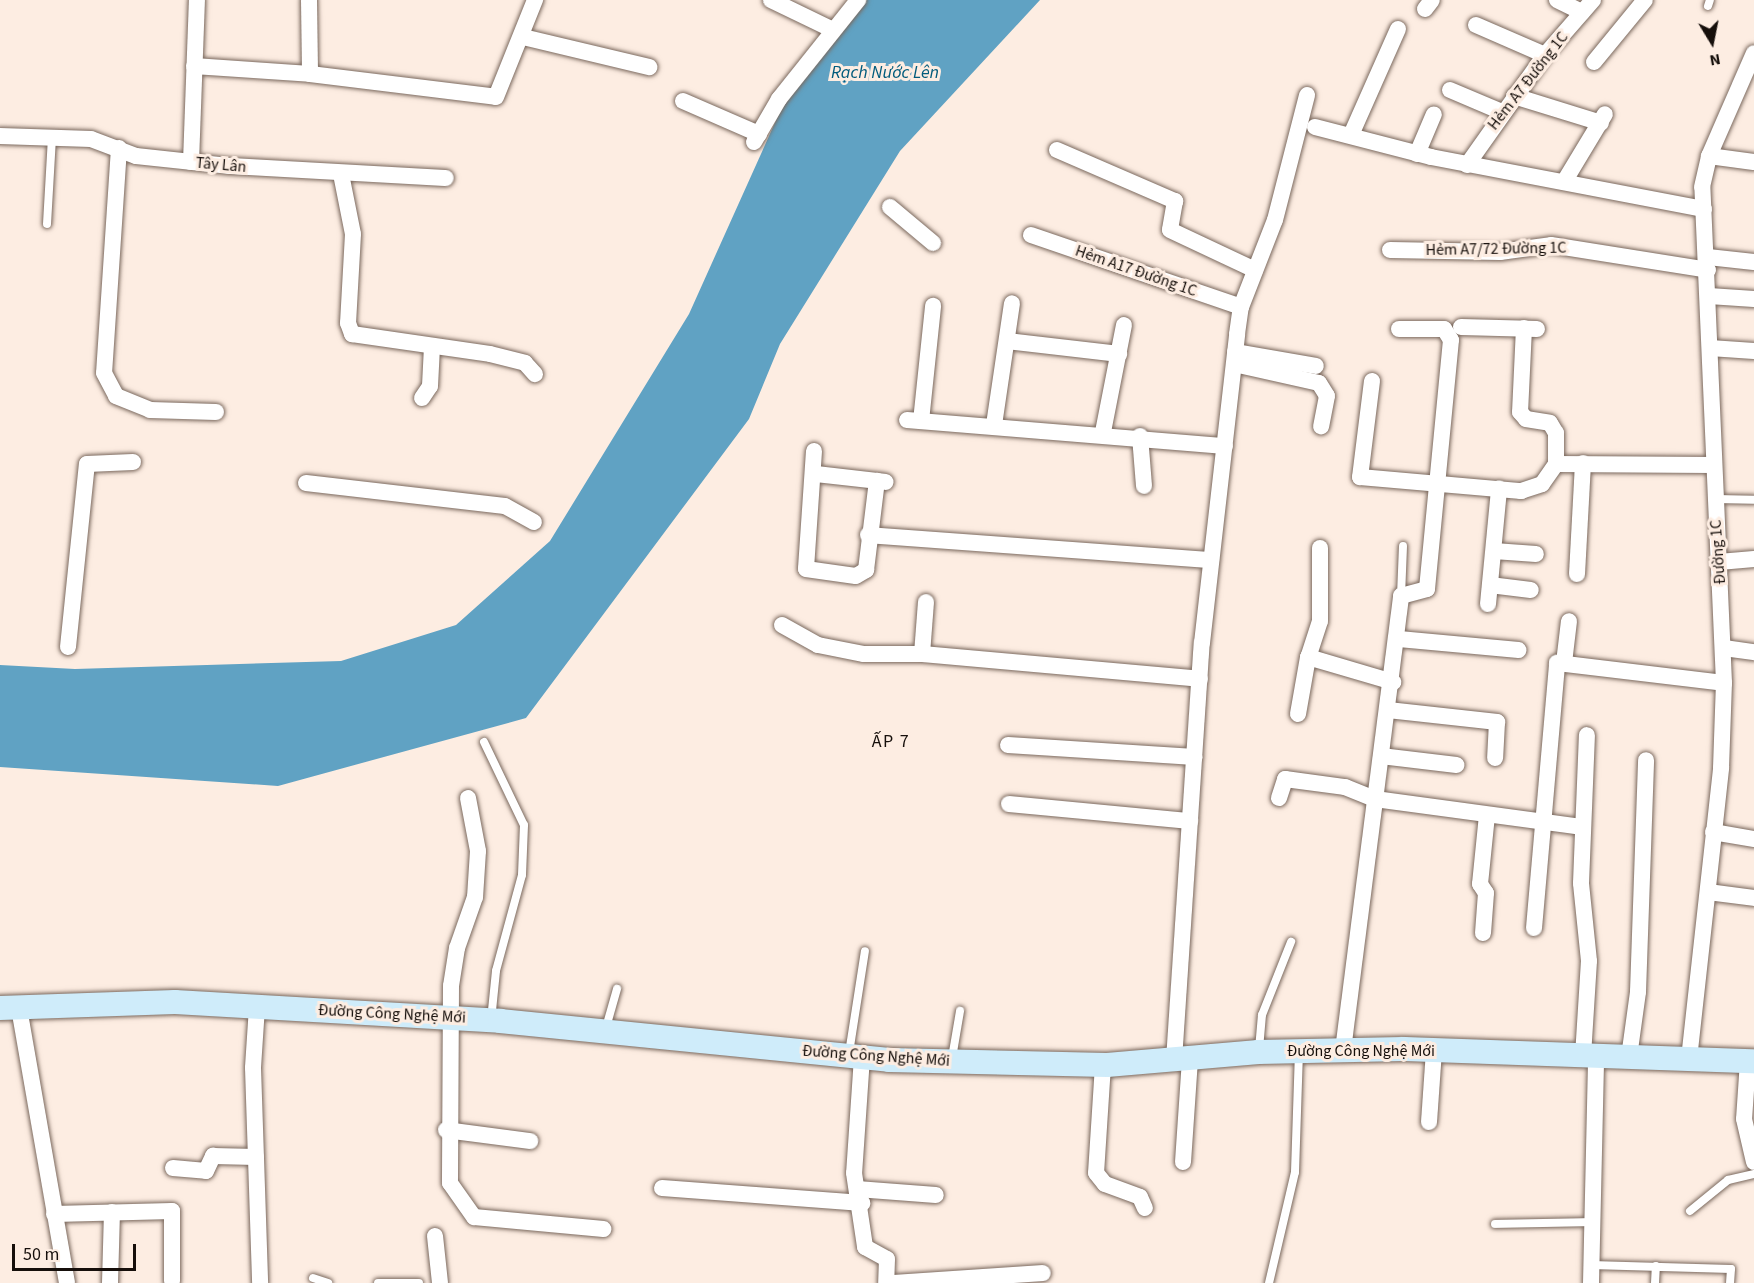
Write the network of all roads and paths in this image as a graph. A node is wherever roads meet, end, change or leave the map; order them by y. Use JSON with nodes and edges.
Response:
{"nodes":[{"id":1,"x":196,"y":0,"type":"edge"},
{"id":2,"x":309,"y":0,"type":"edge"},
{"id":3,"x":535,"y":0,"type":"edge"},
{"id":4,"x":771,"y":0,"type":"edge"},
{"id":5,"x":858,"y":0,"type":"edge"},
{"id":6,"x":1557,"y":0,"type":"edge"},
{"id":7,"x":1645,"y":0,"type":"edge"},
{"id":8,"x":1588,"y":6,"type":"edge"},
{"id":9,"x":1476,"y":25,"type":"dead end"},
{"id":10,"x":831,"y":29,"type":"junction"},
{"id":11,"x":1398,"y":29,"type":"dead end"},
{"id":12,"x":523,"y":38,"type":"junction"},
{"id":13,"x":1545,"y":55,"type":"junction"},
{"id":14,"x":1594,"y":62,"type":"dead end"},
{"id":15,"x":1752,"y":62,"type":"edge"},
{"id":16,"x":194,"y":66,"type":"junction"},
{"id":17,"x":649,"y":67,"type":"dead end"},
{"id":18,"x":310,"y":74,"type":"junction"},
{"id":19,"x":1450,"y":90,"type":"dead end"},
{"id":20,"x":1307,"y":95,"type":"dead end"},
{"id":21,"x":1514,"y":96,"type":"junction"},
{"id":22,"x":683,"y":101,"type":"dead end"},
{"id":23,"x":1502,"y":112,"type":"junction"},
{"id":24,"x":1434,"y":114,"type":"dead end"},
{"id":25,"x":1315,"y":127,"type":"dead end"},
{"id":26,"x":1351,"y":135,"type":"junction"},
{"id":27,"x":0,"y":136,"type":"edge"},
{"id":28,"x":52,"y":136,"type":"junction"},
{"id":29,"x":119,"y":148,"type":"junction"},
{"id":30,"x":1057,"y":150,"type":"dead end"},
{"id":31,"x":1417,"y":154,"type":"junction"},
{"id":32,"x":1708,"y":156,"type":"junction"},
{"id":33,"x":190,"y":162,"type":"junction"},
{"id":34,"x":1754,"y":162,"type":"edge"},
{"id":35,"x":1467,"y":165,"type":"junction"},
{"id":36,"x":341,"y":174,"type":"junction"},
{"id":37,"x":446,"y":178,"type":"dead end"},
{"id":38,"x":1564,"y":182,"type":"junction"},
{"id":39,"x":890,"y":207,"type":"dead end"},
{"id":40,"x":1704,"y":209,"type":"junction"},
{"id":41,"x":47,"y":224,"type":"dead end"},
{"id":42,"x":1031,"y":235,"type":"dead end"},
{"id":43,"x":933,"y":243,"type":"dead end"},
{"id":44,"x":1390,"y":250,"type":"dead end"},
{"id":45,"x":1754,"y":262,"type":"edge"},
{"id":46,"x":1708,"y":264,"type":"junction"},
{"id":47,"x":1255,"y":270,"type":"junction"},
{"id":48,"x":1709,"y":296,"type":"junction"},
{"id":49,"x":1754,"y":299,"type":"edge"},
{"id":50,"x":1012,"y":303,"type":"dead end"},
{"id":51,"x":933,"y":306,"type":"dead end"},
{"id":52,"x":1241,"y":307,"type":"junction"},
{"id":53,"x":1125,"y":325,"type":"dead end"},
{"id":54,"x":1461,"y":327,"type":"dead end"},
{"id":55,"x":1399,"y":329,"type":"dead end"},
{"id":56,"x":1007,"y":341,"type":"junction"},
{"id":57,"x":432,"y":346,"type":"junction"},
{"id":58,"x":1710,"y":348,"type":"junction"},
{"id":59,"x":1754,"y":351,"type":"edge"},
{"id":60,"x":1119,"y":354,"type":"junction"},
{"id":61,"x":1234,"y":358,"type":"junction"},
{"id":62,"x":1316,"y":366,"type":"dead end"},
{"id":63,"x":535,"y":374,"type":"dead end"},
{"id":64,"x":1372,"y":381,"type":"dead end"},
{"id":65,"x":422,"y":398,"type":"dead end"},
{"id":66,"x":216,"y":412,"type":"dead end"},
{"id":67,"x":994,"y":425,"type":"junction"},
{"id":68,"x":1321,"y":426,"type":"dead end"},
{"id":69,"x":1103,"y":432,"type":"junction"},
{"id":70,"x":1140,"y":436,"type":"junction"},
{"id":71,"x":1225,"y":446,"type":"junction"},
{"id":72,"x":814,"y":451,"type":"dead end"},
{"id":73,"x":133,"y":462,"type":"dead end"},
{"id":74,"x":1583,"y":463,"type":"junction"},
{"id":75,"x":1556,"y":464,"type":"junction"},
{"id":76,"x":1713,"y":465,"type":"junction"},
{"id":77,"x":816,"y":474,"type":"junction"},
{"id":78,"x":306,"y":483,"type":"dead end"},
{"id":79,"x":1435,"y":485,"type":"junction"},
{"id":80,"x":1144,"y":486,"type":"dead end"},
{"id":81,"x":1499,"y":489,"type":"junction"},
{"id":82,"x":1715,"y":499,"type":"junction"},
{"id":83,"x":1754,"y":500,"type":"edge"},
{"id":84,"x":534,"y":522,"type":"dead end"},
{"id":85,"x":868,"y":535,"type":"junction"},
{"id":86,"x":1402,"y":546,"type":"dead end"},
{"id":87,"x":1320,"y":548,"type":"dead end"},
{"id":88,"x":1494,"y":551,"type":"junction"},
{"id":89,"x":1536,"y":554,"type":"dead end"},
{"id":90,"x":1754,"y":559,"type":"edge"},
{"id":91,"x":1211,"y":560,"type":"junction"},
{"id":92,"x":1719,"y":562,"type":"junction"},
{"id":93,"x":1577,"y":573,"type":"dead end"},
{"id":94,"x":1490,"y":585,"type":"junction"},
{"id":95,"x":1531,"y":590,"type":"dead end"},
{"id":96,"x":1401,"y":596,"type":"junction"},
{"id":97,"x":926,"y":602,"type":"dead end"},
{"id":98,"x":1488,"y":604,"type":"dead end"},
{"id":99,"x":1569,"y":621,"type":"dead end"},
{"id":100,"x":782,"y":624,"type":"dead end"},
{"id":101,"x":1399,"y":639,"type":"junction"},
{"id":102,"x":68,"y":647,"type":"dead end"},
{"id":103,"x":1724,"y":648,"type":"junction"},
{"id":104,"x":1518,"y":650,"type":"dead end"},
{"id":105,"x":1754,"y":652,"type":"edge"},
{"id":106,"x":922,"y":654,"type":"junction"},
{"id":107,"x":1308,"y":657,"type":"junction"},
{"id":108,"x":1564,"y":663,"type":"junction"},
{"id":109,"x":1200,"y":679,"type":"junction"},
{"id":110,"x":1393,"y":682,"type":"junction"},
{"id":111,"x":1724,"y":683,"type":"junction"},
{"id":112,"x":1388,"y":710,"type":"junction"},
{"id":113,"x":1298,"y":714,"type":"dead end"},
{"id":114,"x":1587,"y":735,"type":"dead end"},
{"id":115,"x":484,"y":741,"type":"dead end"},
{"id":116,"x":1008,"y":745,"type":"dead end"},
{"id":117,"x":1381,"y":756,"type":"junction"},
{"id":118,"x":1195,"y":757,"type":"junction"},
{"id":119,"x":1495,"y":758,"type":"dead end"},
{"id":120,"x":1646,"y":760,"type":"dead end"},
{"id":121,"x":1456,"y":765,"type":"dead end"},
{"id":122,"x":468,"y":798,"type":"dead end"},
{"id":123,"x":1279,"y":798,"type":"dead end"},
{"id":124,"x":1375,"y":799,"type":"junction"},
{"id":125,"x":1009,"y":804,"type":"dead end"},
{"id":126,"x":1486,"y":815,"type":"junction"},
{"id":127,"x":1190,"y":821,"type":"junction"},
{"id":128,"x":1542,"y":822,"type":"junction"},
{"id":129,"x":1583,"y":827,"type":"junction"},
{"id":130,"x":1713,"y":832,"type":"junction"},
{"id":131,"x":1754,"y":839,"type":"edge"},
{"id":132,"x":1708,"y":892,"type":"junction"},
{"id":133,"x":1754,"y":898,"type":"edge"},
{"id":134,"x":1534,"y":928,"type":"dead end"},
{"id":135,"x":1484,"y":933,"type":"dead end"},
{"id":136,"x":1291,"y":942,"type":"dead end"},
{"id":137,"x":865,"y":951,"type":"dead end"},
{"id":138,"x":617,"y":989,"type":"dead end"},
{"id":139,"x":257,"y":1006,"type":"junction"},
{"id":140,"x":9,"y":1008,"type":"edge"},
{"id":141,"x":960,"y":1011,"type":"dead end"},
{"id":142,"x":452,"y":1018,"type":"junction"},
{"id":143,"x":491,"y":1020,"type":"junction"},
{"id":144,"x":605,"y":1031,"type":"junction"},
{"id":145,"x":1343,"y":1050,"type":"junction"},
{"id":146,"x":1434,"y":1050,"type":"junction"},
{"id":147,"x":1299,"y":1051,"type":"junction"},
{"id":148,"x":1258,"y":1052,"type":"junction"},
{"id":149,"x":1590,"y":1056,"type":"junction"},
{"id":150,"x":855,"y":1057,"type":"junction"},
{"id":151,"x":1629,"y":1057,"type":"junction"},
{"id":152,"x":1182,"y":1059,"type":"junction"},
{"id":153,"x":1689,"y":1059,"type":"junction"},
{"id":154,"x":952,"y":1061,"type":"junction"},
{"id":155,"x":1751,"y":1061,"type":"edge"},
{"id":156,"x":1103,"y":1065,"type":"junction"},
{"id":157,"x":1430,"y":1122,"type":"dead end"},
{"id":158,"x":446,"y":1130,"type":"junction"},
{"id":159,"x":530,"y":1141,"type":"dead end"},
{"id":160,"x":256,"y":1157,"type":"junction"},
{"id":161,"x":1184,"y":1162,"type":"dead end"},
{"id":162,"x":1754,"y":1162,"type":"edge"},
{"id":163,"x":172,"y":1168,"type":"dead end"},
{"id":164,"x":1754,"y":1174,"type":"edge"},
{"id":165,"x":662,"y":1188,"type":"dead end"},
{"id":166,"x":936,"y":1195,"type":"dead end"},
{"id":167,"x":859,"y":1196,"type":"junction"},
{"id":168,"x":1145,"y":1208,"type":"dead end"},
{"id":169,"x":1690,"y":1211,"type":"dead end"},
{"id":170,"x":112,"y":1212,"type":"junction"},
{"id":171,"x":54,"y":1214,"type":"junction"},
{"id":172,"x":1590,"y":1222,"type":"junction"},
{"id":173,"x":1495,"y":1224,"type":"dead end"},
{"id":174,"x":603,"y":1229,"type":"dead end"},
{"id":175,"x":435,"y":1236,"type":"dead end"},
{"id":176,"x":1591,"y":1264,"type":"junction"},
{"id":177,"x":1656,"y":1266,"type":"junction"},
{"id":178,"x":1043,"y":1273,"type":"dead end"},
{"id":179,"x":313,"y":1278,"type":"dead end"},
{"id":180,"x":172,"y":1281,"type":"dead end"},
{"id":181,"x":67,"y":1283,"type":"edge"},
{"id":182,"x":110,"y":1283,"type":"edge"},
{"id":183,"x":260,"y":1283,"type":"edge"},
{"id":184,"x":328,"y":1283,"type":"edge"},
{"id":185,"x":378,"y":1283,"type":"edge"},
{"id":186,"x":419,"y":1283,"type":"edge"},
{"id":187,"x":440,"y":1283,"type":"edge"},
{"id":188,"x":886,"y":1283,"type":"edge"},
{"id":189,"x":894,"y":1283,"type":"edge"},
{"id":190,"x":1269,"y":1283,"type":"edge"},
{"id":191,"x":1591,"y":1283,"type":"edge"},
{"id":192,"x":1654,"y":1283,"type":"edge"},
{"id":193,"x":1730,"y":1283,"type":"edge"}],
"edges":[{"from":1,"to":16,"type":"street"},
{"from":2,"to":18,"type":"street"},
{"from":3,"to":12,"type":"street"},
{"from":4,"to":10,"type":"street"},
{"from":5,"to":10,"type":"street"},
{"from":6,"to":8,"type":"street"},
{"from":7,"to":14,"type":"street"},
{"from":8,"to":13,"type":"street","name":"Hẻm A7 Đường 1C"},
{"from":9,"to":13,"type":"street"},
{"from":10,"to":22,"type":"street"},
{"from":11,"to":26,"type":"street"},
{"from":12,"to":17,"type":"street"},
{"from":12,"to":18,"type":"street"},
{"from":13,"to":21,"type":"street","name":"Hẻm A7 Đường 1C"},
{"from":15,"to":32,"type":"street","name":"Đường 1C"},
{"from":16,"to":18,"type":"street"},
{"from":16,"to":33,"type":"street"},
{"from":19,"to":23,"type":"street"},
{"from":20,"to":47,"type":"street"},
{"from":21,"to":23,"type":"street","name":"Hẻm A7 Đường 1C"},
{"from":21,"to":38,"type":"street"},
{"from":23,"to":35,"type":"street","name":"Hẻm A7 Đường 1C"},
{"from":24,"to":31,"type":"street"},
{"from":25,"to":26,"type":"street"},
{"from":26,"to":31,"type":"street"},
{"from":27,"to":28,"type":"street","name":"Tây Lân"},
{"from":28,"to":29,"type":"street","name":"Tây Lân"},
{"from":28,"to":41,"type":"lane"},
{"from":29,"to":33,"type":"street","name":"Tây Lân"},
{"from":29,"to":66,"type":"street"},
{"from":30,"to":47,"type":"street"},
{"from":31,"to":35,"type":"street"},
{"from":32,"to":34,"type":"street"},
{"from":32,"to":40,"type":"street","name":"Đường 1C"},
{"from":33,"to":36,"type":"street","name":"Tây Lân"},
{"from":35,"to":38,"type":"street"},
{"from":36,"to":37,"type":"street","name":"Tây Lân"},
{"from":36,"to":57,"type":"street"},
{"from":38,"to":40,"type":"street"},
{"from":39,"to":43,"type":"street"},
{"from":40,"to":46,"type":"street","name":"Đường 1C"},
{"from":42,"to":52,"type":"street","name":"Hẻm A17 Đường 1C"},
{"from":44,"to":46,"type":"street","name":"Hẻm A7/72 Đường 1C"},
{"from":45,"to":46,"type":"street","name":"Hẻm A7/72 Đường 1C"},
{"from":46,"to":48,"type":"street","name":"Đường 1C"},
{"from":47,"to":52,"type":"street"},
{"from":48,"to":49,"type":"street"},
{"from":48,"to":58,"type":"street","name":"Đường 1C"},
{"from":50,"to":56,"type":"street"},
{"from":51,"to":67,"type":"street"},
{"from":52,"to":61,"type":"street"},
{"from":53,"to":60,"type":"street"},
{"from":54,"to":75,"type":"street"},
{"from":55,"to":79,"type":"street"},
{"from":56,"to":60,"type":"street"},
{"from":56,"to":67,"type":"street"},
{"from":57,"to":63,"type":"street"},
{"from":57,"to":65,"type":"street"},
{"from":58,"to":59,"type":"street"},
{"from":58,"to":76,"type":"street","name":"Đường 1C"},
{"from":60,"to":69,"type":"street"},
{"from":61,"to":62,"type":"street"},
{"from":61,"to":68,"type":"street"},
{"from":61,"to":71,"type":"street"},
{"from":64,"to":79,"type":"street"},
{"from":67,"to":69,"type":"street"},
{"from":69,"to":70,"type":"street"},
{"from":70,"to":71,"type":"street"},
{"from":70,"to":80,"type":"street"},
{"from":71,"to":91,"type":"street"},
{"from":72,"to":77,"type":"street"},
{"from":73,"to":102,"type":"street"},
{"from":74,"to":75,"type":"street"},
{"from":74,"to":76,"type":"street"},
{"from":74,"to":93,"type":"street"},
{"from":75,"to":81,"type":"street"},
{"from":76,"to":82,"type":"street","name":"Đường 1C"},
{"from":77,"to":85,"type":"street"},
{"from":77,"to":85,"type":"street"},
{"from":78,"to":84,"type":"street"},
{"from":79,"to":81,"type":"street"},
{"from":79,"to":96,"type":"street"},
{"from":81,"to":88,"type":"street"},
{"from":82,"to":83,"type":"lane"},
{"from":82,"to":92,"type":"street","name":"Đường 1C"},
{"from":85,"to":91,"type":"street"},
{"from":86,"to":96,"type":"lane"},
{"from":87,"to":107,"type":"street"},
{"from":88,"to":89,"type":"street"},
{"from":88,"to":94,"type":"street"},
{"from":90,"to":92,"type":"street"},
{"from":91,"to":109,"type":"street"},
{"from":92,"to":103,"type":"street","name":"Đường 1C"},
{"from":94,"to":95,"type":"street"},
{"from":94,"to":98,"type":"street"},
{"from":96,"to":101,"type":"street"},
{"from":97,"to":106,"type":"street"},
{"from":99,"to":108,"type":"street"},
{"from":100,"to":106,"type":"street"},
{"from":101,"to":104,"type":"street"},
{"from":101,"to":110,"type":"street"},
{"from":103,"to":105,"type":"street"},
{"from":103,"to":111,"type":"street","name":"Đường 1C"},
{"from":106,"to":109,"type":"street"},
{"from":107,"to":110,"type":"street"},
{"from":107,"to":113,"type":"street"},
{"from":108,"to":111,"type":"street"},
{"from":108,"to":128,"type":"street"},
{"from":109,"to":118,"type":"street"},
{"from":110,"to":112,"type":"street"},
{"from":111,"to":130,"type":"street","name":"Đường 1C"},
{"from":112,"to":117,"type":"street"},
{"from":112,"to":119,"type":"street"},
{"from":114,"to":129,"type":"street"},
{"from":115,"to":143,"type":"lane"},
{"from":116,"to":118,"type":"street"},
{"from":117,"to":121,"type":"street"},
{"from":117,"to":124,"type":"street"},
{"from":118,"to":127,"type":"street"},
{"from":120,"to":151,"type":"street"},
{"from":122,"to":142,"type":"street"},
{"from":123,"to":124,"type":"street"},
{"from":124,"to":126,"type":"street"},
{"from":124,"to":145,"type":"street"},
{"from":125,"to":127,"type":"street"},
{"from":126,"to":128,"type":"street"},
{"from":126,"to":135,"type":"street"},
{"from":127,"to":152,"type":"street"},
{"from":128,"to":129,"type":"street"},
{"from":128,"to":134,"type":"street"},
{"from":129,"to":149,"type":"street"},
{"from":130,"to":131,"type":"street"},
{"from":130,"to":132,"type":"street","name":"Đường 1C"},
{"from":132,"to":133,"type":"street"},
{"from":132,"to":153,"type":"street","name":"Đường 1C"},
{"from":136,"to":148,"type":"lane"},
{"from":137,"to":150,"type":"lane"},
{"from":138,"to":144,"type":"lane"},
{"from":139,"to":140,"type":"street","name":"Đường Công Nghệ Mới"},
{"from":139,"to":142,"type":"street","name":"Đường Công Nghệ Mới"},
{"from":139,"to":160,"type":"street"},
{"from":140,"to":171,"type":"street"},
{"from":141,"to":154,"type":"lane"},
{"from":142,"to":143,"type":"street","name":"Đường Công Nghệ Mới"},
{"from":142,"to":158,"type":"street"},
{"from":143,"to":144,"type":"street","name":"Đường Công Nghệ Mới"},
{"from":144,"to":150,"type":"street","name":"Đường Công Nghệ Mới"},
{"from":145,"to":146,"type":"street","name":"Đường Công Nghệ Mới"},
{"from":145,"to":147,"type":"street","name":"Đường Công Nghệ Mới"},
{"from":146,"to":149,"type":"street","name":"Đường Công Nghệ Mới"},
{"from":146,"to":157,"type":"street"},
{"from":147,"to":148,"type":"street","name":"Đường Công Nghệ Mới"},
{"from":147,"to":190,"type":"lane"},
{"from":148,"to":152,"type":"street","name":"Đường Công Nghệ Mới"},
{"from":149,"to":151,"type":"street","name":"Đường Công Nghệ Mới"},
{"from":149,"to":172,"type":"street"},
{"from":150,"to":154,"type":"street","name":"Đường Công Nghệ Mới"},
{"from":150,"to":167,"type":"street"},
{"from":151,"to":153,"type":"street","name":"Đường Công Nghệ Mới"},
{"from":152,"to":156,"type":"street","name":"Đường Công Nghệ Mới"},
{"from":152,"to":161,"type":"street"},
{"from":153,"to":155,"type":"street","name":"Đường Công Nghệ Mới"},
{"from":154,"to":156,"type":"street","name":"Đường Công Nghệ Mới"},
{"from":155,"to":162,"type":"street"},
{"from":156,"to":168,"type":"street"},
{"from":158,"to":159,"type":"street"},
{"from":158,"to":174,"type":"street"},
{"from":160,"to":163,"type":"street"},
{"from":160,"to":183,"type":"street"},
{"from":164,"to":169,"type":"lane"},
{"from":165,"to":167,"type":"street"},
{"from":166,"to":167,"type":"street"},
{"from":167,"to":188,"type":"street"},
{"from":170,"to":171,"type":"street"},
{"from":170,"to":180,"type":"street"},
{"from":170,"to":182,"type":"street"},
{"from":171,"to":181,"type":"street"},
{"from":172,"to":173,"type":"lane"},
{"from":172,"to":176,"type":"street"},
{"from":175,"to":187,"type":"street"},
{"from":176,"to":177,"type":"lane"},
{"from":176,"to":191,"type":"street"},
{"from":177,"to":192,"type":"lane"},
{"from":177,"to":193,"type":"lane"},
{"from":178,"to":189,"type":"street"},
{"from":179,"to":184,"type":"lane"},
{"from":185,"to":186,"type":"lane"}]}
